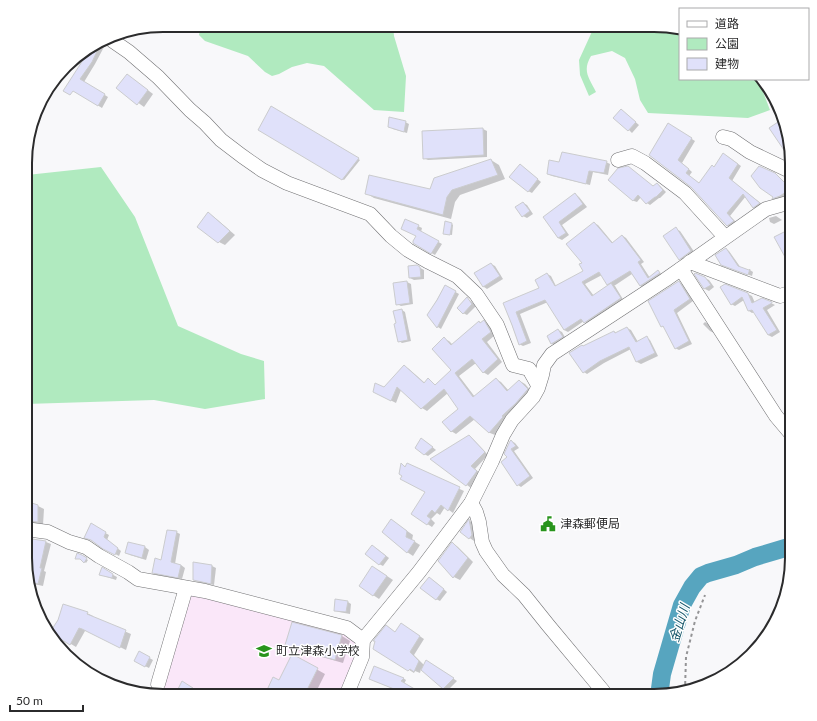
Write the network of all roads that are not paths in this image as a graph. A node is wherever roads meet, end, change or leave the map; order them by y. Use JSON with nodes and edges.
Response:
{"nodes":[{"id":1,"x":114,"y":42,"type":"edge"},
{"id":2,"x":723,"y":137,"type":"dead end"},
{"id":3,"x":618,"y":160,"type":"dead end"},
{"id":4,"x":785,"y":169,"type":"edge"},
{"id":5,"x":785,"y":204,"type":"edge"},
{"id":6,"x":725,"y":237,"type":"junction"},
{"id":7,"x":685,"y":266,"type":"junction"},
{"id":8,"x":785,"y":294,"type":"edge"},
{"id":9,"x":538,"y":385,"type":"junction"},
{"id":10,"x":785,"y":427,"type":"edge"},
{"id":11,"x":471,"y":502,"type":"junction"},
{"id":12,"x":32,"y":530,"type":"edge"},
{"id":13,"x":186,"y":588,"type":"junction"},
{"id":14,"x":364,"y":640,"type":"junction"},
{"id":15,"x":158,"y":684,"type":"dead end"},
{"id":16,"x":349,"y":689,"type":"edge"},
{"id":17,"x":602,"y":689,"type":"edge"}],
"edges":[{"from":1,"to":9,"type":"street"},
{"from":2,"to":4,"type":"street"},
{"from":3,"to":6,"type":"street"},
{"from":5,"to":6,"type":"street"},
{"from":6,"to":7,"type":"street"},
{"from":7,"to":8,"type":"street"},
{"from":7,"to":9,"type":"street"},
{"from":7,"to":10,"type":"street"},
{"from":9,"to":11,"type":"street"},
{"from":11,"to":14,"type":"street"},
{"from":11,"to":17,"type":"street"},
{"from":12,"to":13,"type":"street"},
{"from":13,"to":14,"type":"street"},
{"from":13,"to":15,"type":"street"},
{"from":14,"to":16,"type":"street"}]}
